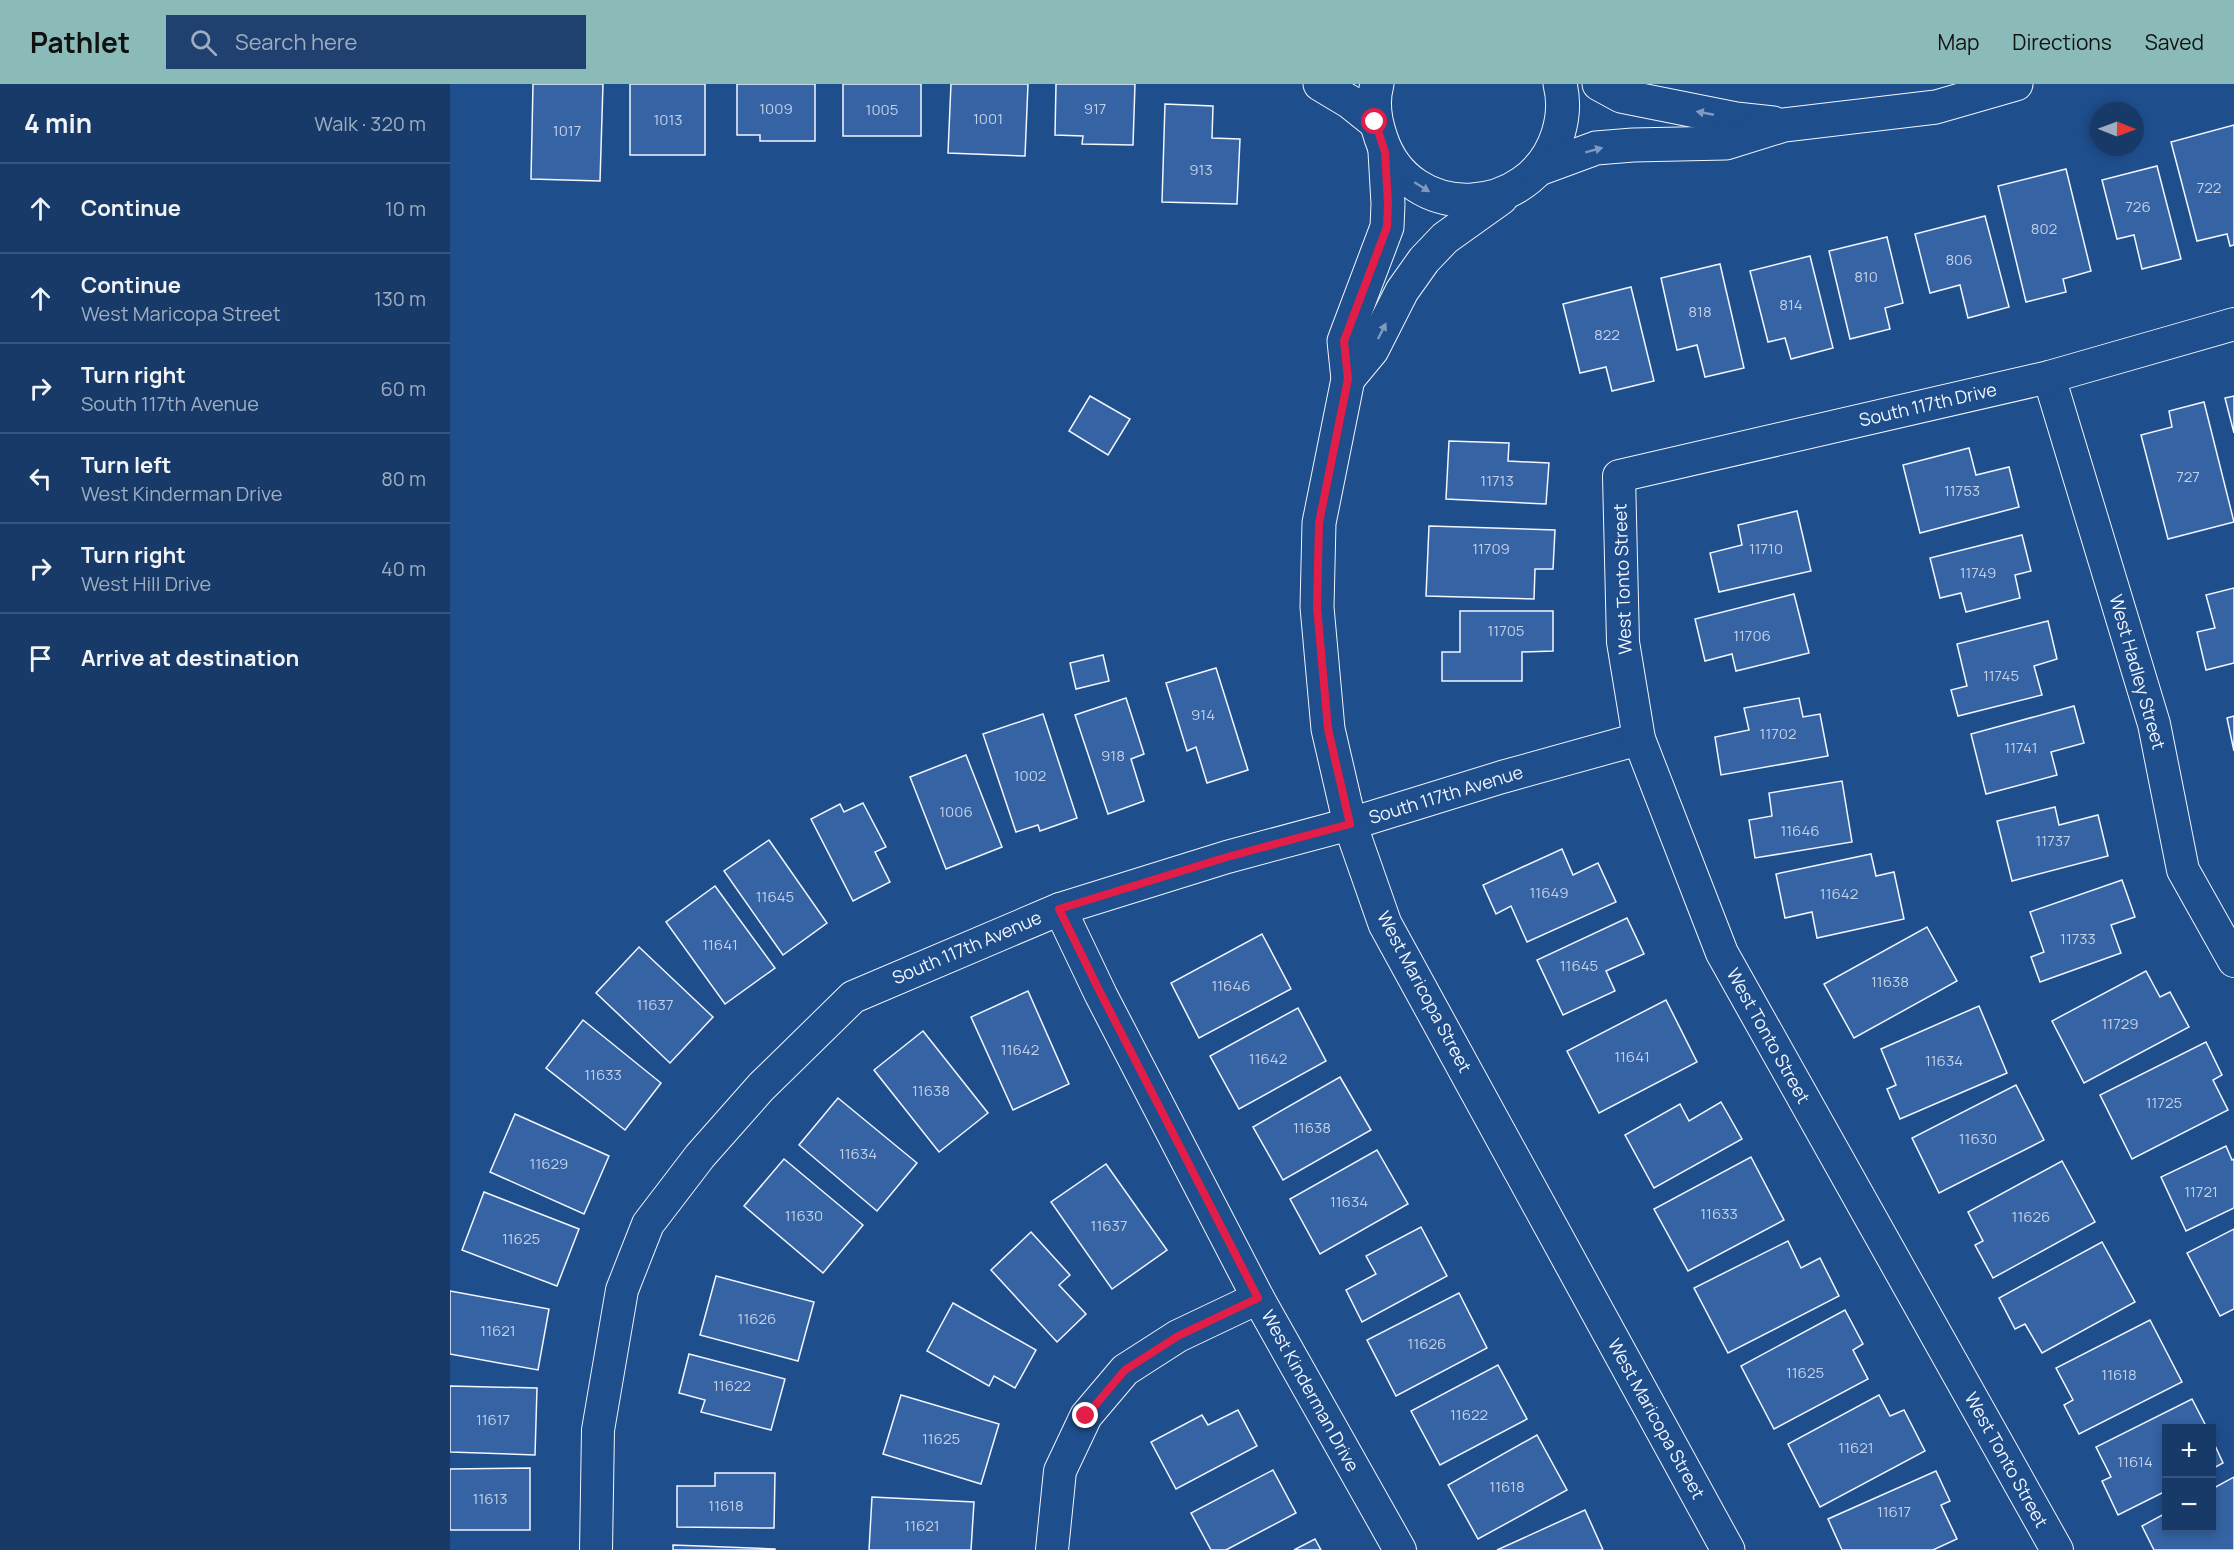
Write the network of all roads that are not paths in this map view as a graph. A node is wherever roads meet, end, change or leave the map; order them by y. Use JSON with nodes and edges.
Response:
{"nodes":[{"id":1,"x":1320,"y":84,"type":"edge"},
{"id":2,"x":1377,"y":84,"type":"edge"},
{"id":3,"x":1560,"y":84,"type":"edge"},
{"id":4,"x":1599,"y":84,"type":"edge"},
{"id":5,"x":2016,"y":84,"type":"edge"},
{"id":6,"x":1784,"y":125,"type":"junction"},
{"id":7,"x":1380,"y":137,"type":"junction"},
{"id":8,"x":1539,"y":170,"type":"junction"},
{"id":9,"x":1511,"y":191,"type":"junction"},
{"id":10,"x":2234,"y":324,"type":"edge"},
{"id":11,"x":2049,"y":377,"type":"junction"},
{"id":12,"x":1348,"y":379,"type":"junction"},
{"id":13,"x":1619,"y":476,"type":"joint"},
{"id":14,"x":1639,"y":739,"type":"junction"},
{"id":15,"x":1350,"y":824,"type":"junction"},
{"id":16,"x":1059,"y":909,"type":"junction"},
{"id":17,"x":2234,"y":961,"type":"edge"},
{"id":18,"x":1258,"y":1298,"type":"junction"},
{"id":19,"x":596,"y":1550,"type":"edge"},
{"id":20,"x":1052,"y":1550,"type":"edge"},
{"id":21,"x":1400,"y":1550,"type":"edge"},
{"id":22,"x":1728,"y":1550,"type":"edge"},
{"id":23,"x":2057,"y":1550,"type":"edge"}],
"edges":[{"from":1,"to":7,"type":"street"},
{"from":2,"to":7,"type":"street","name":"West Maricopa Street"},
{"from":3,"to":8,"type":"street"},
{"from":6,"to":4,"type":"street","one_way":true},
{"from":5,"to":6,"type":"street"},
{"from":8,"to":6,"type":"street","one_way":true},
{"from":7,"to":9,"type":"street","one_way":true},
{"from":7,"to":12,"type":"street","name":"West Maricopa Street"},
{"from":8,"to":9,"type":"street","name":"West Maricopa Street"},
{"from":12,"to":9,"type":"street","name":"West Maricopa Street","one_way":true},
{"from":10,"to":11,"type":"street","name":"South 117th Drive"},
{"from":11,"to":13,"type":"street","name":"South 117th Drive"},
{"from":11,"to":17,"type":"street","name":"West Hadley Street"},
{"from":12,"to":15,"type":"street","name":"West Maricopa Street"},
{"from":13,"to":14,"type":"street","name":"West Tonto Street"},
{"from":14,"to":15,"type":"street","name":"South 117th Avenue"},
{"from":14,"to":23,"type":"street","name":"West Tonto Street"},
{"from":15,"to":16,"type":"street","name":"South 117th Avenue"},
{"from":15,"to":22,"type":"street","name":"West Maricopa Street"},
{"from":16,"to":18,"type":"street","name":"West Kinderman Drive"},
{"from":16,"to":19,"type":"street","name":"South 117th Avenue"},
{"from":18,"to":20,"type":"street"},
{"from":18,"to":21,"type":"street","name":"West Kinderman Drive"}]}
